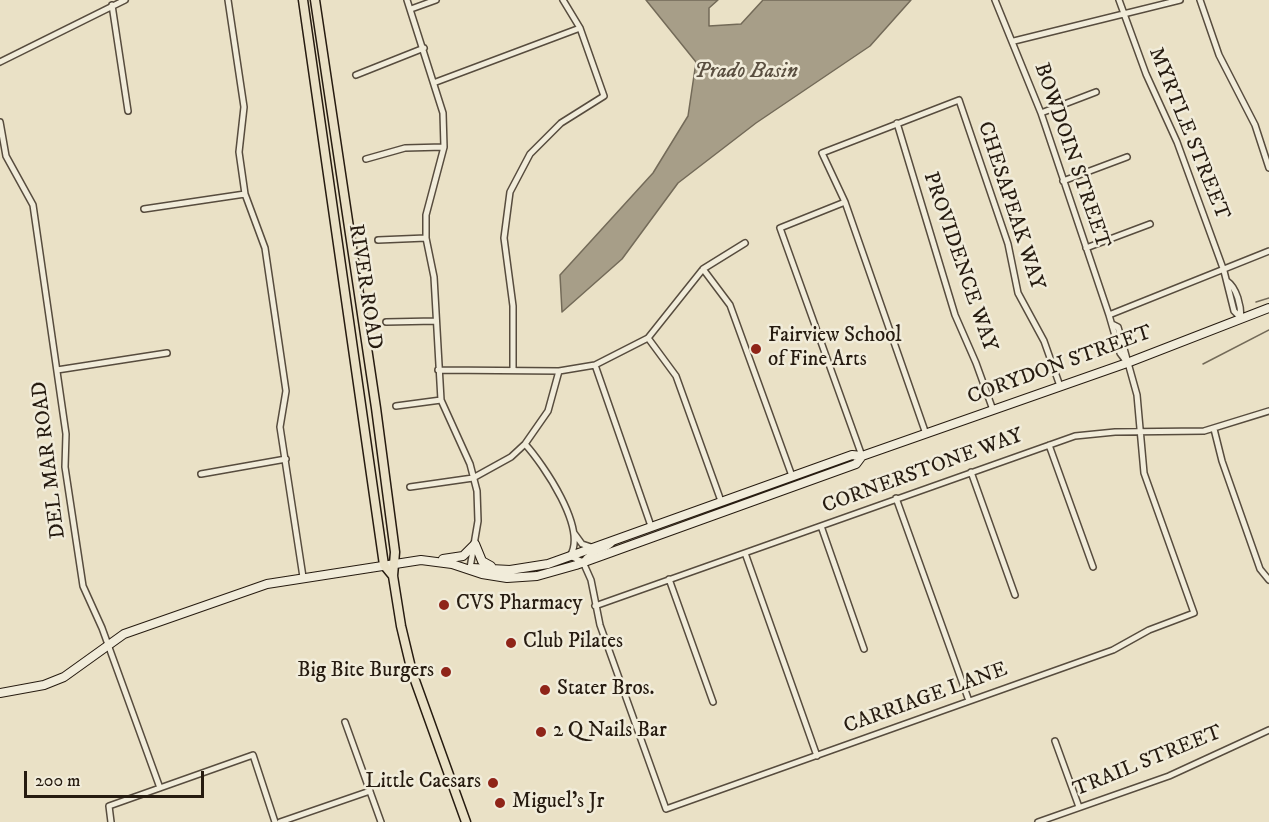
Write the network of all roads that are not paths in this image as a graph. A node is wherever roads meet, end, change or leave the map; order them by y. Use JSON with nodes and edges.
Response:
{"nodes":[{"id":1,"x":125,"y":0,"type":"edge"},
{"id":2,"x":228,"y":0,"type":"edge"},
{"id":3,"x":303,"y":0,"type":"edge"},
{"id":4,"x":315,"y":0,"type":"edge"},
{"id":5,"x":407,"y":0,"type":"edge"},
{"id":6,"x":436,"y":0,"type":"edge"},
{"id":7,"x":562,"y":0,"type":"edge"},
{"id":8,"x":995,"y":0,"type":"edge"},
{"id":9,"x":1119,"y":0,"type":"edge"},
{"id":10,"x":1180,"y":0,"type":"edge"},
{"id":11,"x":1200,"y":0,"type":"edge"},
{"id":12,"x":112,"y":5,"type":"junction"},
{"id":13,"x":411,"y":9,"type":"junction"},
{"id":14,"x":1124,"y":14,"type":"junction"},
{"id":15,"x":580,"y":28,"type":"junction"},
{"id":16,"x":1014,"y":41,"type":"junction"},
{"id":17,"x":424,"y":48,"type":"junction"},
{"id":18,"x":0,"y":62,"type":"edge"},
{"id":19,"x":356,"y":75,"type":"dead end"},
{"id":20,"x":436,"y":82,"type":"junction"},
{"id":21,"x":1096,"y":92,"type":"dead end"},
{"id":22,"x":128,"y":111,"type":"dead end"},
{"id":23,"x":1041,"y":113,"type":"junction"},
{"id":24,"x":0,"y":122,"type":"edge"},
{"id":25,"x":897,"y":123,"type":"junction"},
{"id":26,"x":444,"y":147,"type":"junction"},
{"id":27,"x":1127,"y":157,"type":"dead end"},
{"id":28,"x":366,"y":159,"type":"dead end"},
{"id":29,"x":1269,"y":168,"type":"edge"},
{"id":30,"x":1063,"y":181,"type":"junction"},
{"id":31,"x":244,"y":194,"type":"junction"},
{"id":32,"x":844,"y":202,"type":"junction"},
{"id":33,"x":144,"y":209,"type":"dead end"},
{"id":34,"x":1150,"y":224,"type":"dead end"},
{"id":35,"x":426,"y":238,"type":"junction"},
{"id":36,"x":378,"y":240,"type":"dead end"},
{"id":37,"x":745,"y":243,"type":"dead end"},
{"id":38,"x":1086,"y":248,"type":"junction"},
{"id":39,"x":1269,"y":251,"type":"edge"},
{"id":40,"x":703,"y":269,"type":"junction"},
{"id":41,"x":1224,"y":271,"type":"junction"},
{"id":42,"x":1269,"y":308,"type":"edge"},
{"id":43,"x":1109,"y":315,"type":"junction"},
{"id":44,"x":1241,"y":318,"type":"junction"},
{"id":45,"x":436,"y":321,"type":"junction"},
{"id":46,"x":386,"y":322,"type":"dead end"},
{"id":47,"x":648,"y":338,"type":"junction"},
{"id":48,"x":167,"y":353,"type":"dead end"},
{"id":49,"x":1127,"y":363,"type":"junction"},
{"id":50,"x":595,"y":365,"type":"junction"},
{"id":51,"x":57,"y":370,"type":"junction"},
{"id":52,"x":438,"y":370,"type":"junction"},
{"id":53,"x":513,"y":370,"type":"junction"},
{"id":54,"x":559,"y":371,"type":"junction"},
{"id":55,"x":1060,"y":386,"type":"junction"},
{"id":56,"x":441,"y":400,"type":"junction"},
{"id":57,"x":396,"y":406,"type":"dead end"},
{"id":58,"x":993,"y":410,"type":"junction"},
{"id":59,"x":1269,"y":411,"type":"edge"},
{"id":60,"x":1214,"y":429,"type":"junction"},
{"id":61,"x":1140,"y":432,"type":"junction"},
{"id":62,"x":926,"y":434,"type":"junction"},
{"id":63,"x":525,"y":444,"type":"junction"},
{"id":64,"x":1049,"y":445,"type":"junction"},
{"id":65,"x":862,"y":456,"type":"junction"},
{"id":66,"x":286,"y":459,"type":"junction"},
{"id":67,"x":971,"y":472,"type":"junction"},
{"id":68,"x":201,"y":474,"type":"dead end"},
{"id":69,"x":792,"y":476,"type":"junction"},
{"id":70,"x":473,"y":478,"type":"junction"},
{"id":71,"x":410,"y":487,"type":"dead end"},
{"id":72,"x":896,"y":498,"type":"junction"},
{"id":73,"x":722,"y":501,"type":"junction"},
{"id":74,"x":651,"y":526,"type":"junction"},
{"id":75,"x":821,"y":526,"type":"junction"},
{"id":76,"x":573,"y":531,"type":"junction"},
{"id":77,"x":614,"y":541,"type":"junction"},
{"id":78,"x":475,"y":544,"type":"junction"},
{"id":79,"x":593,"y":547,"type":"junction"},
{"id":80,"x":745,"y":554,"type":"junction"},
{"id":81,"x":570,"y":556,"type":"junction"},
{"id":82,"x":435,"y":560,"type":"junction"},
{"id":83,"x":584,"y":562,"type":"junction"},
{"id":84,"x":396,"y":563,"type":"junction"},
{"id":85,"x":384,"y":565,"type":"junction"},
{"id":86,"x":1093,"y":567,"type":"dead end"},
{"id":87,"x":470,"y":568,"type":"junction"},
{"id":88,"x":510,"y":570,"type":"junction"},
{"id":89,"x":393,"y":576,"type":"junction"},
{"id":90,"x":303,"y":577,"type":"junction"},
{"id":91,"x":669,"y":579,"type":"junction"},
{"id":92,"x":1269,"y":580,"type":"edge"},
{"id":93,"x":1015,"y":595,"type":"dead end"},
{"id":94,"x":595,"y":606,"type":"junction"},
{"id":95,"x":1194,"y":613,"type":"joint"},
{"id":96,"x":108,"y":645,"type":"junction"},
{"id":97,"x":864,"y":649,"type":"dead end"},
{"id":98,"x":0,"y":693,"type":"edge"},
{"id":99,"x":969,"y":701,"type":"junction"},
{"id":100,"x":713,"y":702,"type":"dead end"},
{"id":101,"x":345,"y":722,"type":"dead end"},
{"id":102,"x":1269,"y":730,"type":"edge"},
{"id":103,"x":1055,"y":741,"type":"dead end"},
{"id":104,"x":817,"y":756,"type":"junction"},
{"id":105,"x":160,"y":788,"type":"junction"},
{"id":106,"x":370,"y":791,"type":"junction"},
{"id":107,"x":1079,"y":807,"type":"junction"},
{"id":108,"x":111,"y":822,"type":"edge"},
{"id":109,"x":275,"y":822,"type":"edge"},
{"id":110,"x":280,"y":822,"type":"edge"},
{"id":111,"x":381,"y":822,"type":"edge"},
{"id":112,"x":466,"y":822,"type":"edge"},
{"id":113,"x":1038,"y":822,"type":"edge"}],
"edges":[{"from":1,"to":12,"type":"street"},
{"from":2,"to":31,"type":"street"},
{"from":3,"to":85,"type":"main road","name":"RIVER ROAD"},
{"from":4,"to":84,"type":"main road","name":"RIVER ROAD"},
{"from":5,"to":13,"type":"street"},
{"from":6,"to":13,"type":"street"},
{"from":7,"to":15,"type":"street"},
{"from":8,"to":16,"type":"street","name":"BOWDOIN STREET"},
{"from":9,"to":14,"type":"street","name":"MYRTLE STREET"},
{"from":10,"to":14,"type":"street"},
{"from":11,"to":29,"type":"street"},
{"from":12,"to":18,"type":"street"},
{"from":12,"to":22,"type":"street"},
{"from":13,"to":17,"type":"street"},
{"from":14,"to":16,"type":"street"},
{"from":14,"to":41,"type":"street","name":"MYRTLE STREET"},
{"from":15,"to":20,"type":"street"},
{"from":15,"to":53,"type":"street"},
{"from":16,"to":23,"type":"street","name":"BOWDOIN STREET"},
{"from":17,"to":19,"type":"street"},
{"from":17,"to":20,"type":"street"},
{"from":20,"to":26,"type":"street"},
{"from":21,"to":23,"type":"street"},
{"from":23,"to":30,"type":"street","name":"BOWDOIN STREET"},
{"from":24,"to":51,"type":"street","name":"DEL MAR ROAD"},
{"from":25,"to":32,"type":"street"},
{"from":25,"to":55,"type":"street","name":"CHESAPEAK WAY"},
{"from":25,"to":58,"type":"street","name":"PROVIDENCE WAY"},
{"from":26,"to":28,"type":"street"},
{"from":26,"to":35,"type":"street"},
{"from":27,"to":30,"type":"street"},
{"from":30,"to":38,"type":"street","name":"BOWDOIN STREET"},
{"from":31,"to":33,"type":"street"},
{"from":31,"to":66,"type":"street"},
{"from":32,"to":62,"type":"street"},
{"from":32,"to":65,"type":"street"},
{"from":34,"to":38,"type":"street"},
{"from":35,"to":36,"type":"street"},
{"from":35,"to":45,"type":"street"},
{"from":37,"to":40,"type":"street"},
{"from":38,"to":43,"type":"street","name":"BOWDOIN STREET"},
{"from":39,"to":41,"type":"street"},
{"from":40,"to":47,"type":"street"},
{"from":40,"to":69,"type":"street"},
{"from":41,"to":43,"type":"street"},
{"from":41,"to":44,"type":"street","name":"MYRTLE STREET"},
{"from":42,"to":44,"type":"main road","name":"CORYDON STREET"},
{"from":43,"to":49,"type":"street","name":"BOWDOIN STREET"},
{"from":44,"to":49,"type":"main road","name":"CORYDON STREET"},
{"from":45,"to":46,"type":"street"},
{"from":45,"to":52,"type":"street"},
{"from":47,"to":50,"type":"street"},
{"from":47,"to":73,"type":"street"},
{"from":48,"to":51,"type":"street"},
{"from":49,"to":55,"type":"main road","name":"CORYDON STREET"},
{"from":49,"to":61,"type":"street","name":"BOWDOIN STREET"},
{"from":50,"to":54,"type":"street"},
{"from":50,"to":74,"type":"street"},
{"from":51,"to":96,"type":"street","name":"DEL MAR ROAD"},
{"from":52,"to":53,"type":"street"},
{"from":52,"to":56,"type":"street"},
{"from":53,"to":54,"type":"street"},
{"from":54,"to":63,"type":"street"},
{"from":55,"to":58,"type":"main road","name":"CORYDON STREET"},
{"from":56,"to":57,"type":"street"},
{"from":56,"to":70,"type":"street"},
{"from":58,"to":62,"type":"main road","name":"CORYDON STREET"},
{"from":59,"to":60,"type":"street","name":"CORNERSTONE WAY"},
{"from":60,"to":61,"type":"street","name":"CORNERSTONE WAY"},
{"from":60,"to":92,"type":"street"},
{"from":61,"to":64,"type":"street","name":"CORNERSTONE WAY"},
{"from":61,"to":95,"type":"street","name":"BOWDOIN STREET"},
{"from":62,"to":65,"type":"main road","name":"CORYDON STREET"},
{"from":63,"to":70,"type":"street"},
{"from":63,"to":76,"type":"street"},
{"from":64,"to":67,"type":"street","name":"CORNERSTONE WAY"},
{"from":64,"to":86,"type":"street"},
{"from":65,"to":69,"type":"main road","name":"CORYDON STREET"},
{"from":65,"to":83,"type":"main road","name":"CORYDON STREET"},
{"from":66,"to":68,"type":"street"},
{"from":66,"to":90,"type":"street"},
{"from":67,"to":72,"type":"street","name":"CORNERSTONE WAY"},
{"from":67,"to":93,"type":"street"},
{"from":69,"to":73,"type":"main road","name":"CORYDON STREET"},
{"from":70,"to":71,"type":"street"},
{"from":70,"to":78,"type":"street"},
{"from":72,"to":75,"type":"street","name":"CORNERSTONE WAY"},
{"from":72,"to":99,"type":"street"},
{"from":73,"to":74,"type":"main road","name":"CORYDON STREET"},
{"from":74,"to":77,"type":"main road","name":"CORYDON STREET"},
{"from":75,"to":80,"type":"street","name":"CORNERSTONE WAY"},
{"from":75,"to":97,"type":"street"},
{"from":76,"to":79,"type":"street"},
{"from":76,"to":81,"type":"street"},
{"from":77,"to":79,"type":"main road","name":"CORYDON STREET"},
{"from":77,"to":83,"type":"street","name":"CORYDON STREET"},
{"from":78,"to":82,"type":"main road"},
{"from":78,"to":87,"type":"street"},
{"from":78,"to":88,"type":"main road"},
{"from":79,"to":81,"type":"main road","name":"CORYDON STREET"},
{"from":80,"to":91,"type":"street","name":"CORNERSTONE WAY"},
{"from":80,"to":104,"type":"street"},
{"from":81,"to":83,"type":"street"},
{"from":81,"to":88,"type":"main road","name":"CORYDON STREET"},
{"from":82,"to":84,"type":"main road","name":"CORYDON STREET"},
{"from":82,"to":87,"type":"main road","name":"CORYDON STREET"},
{"from":83,"to":87,"type":"main road","name":"CORYDON STREET"},
{"from":83,"to":94,"type":"street"},
{"from":84,"to":85,"type":"main road","name":"CORYDON STREET"},
{"from":84,"to":89,"type":"main road","name":"RIVER ROAD"},
{"from":85,"to":89,"type":"main road"},
{"from":85,"to":90,"type":"main road","name":"CORYDON STREET"},
{"from":87,"to":88,"type":"main road","name":"CORYDON STREET"},
{"from":89,"to":112,"type":"main road","name":"RIVER ROAD"},
{"from":90,"to":96,"type":"main road","name":"CORYDON STREET"},
{"from":91,"to":94,"type":"street","name":"CORNERSTONE WAY"},
{"from":91,"to":100,"type":"street"},
{"from":94,"to":104,"type":"street","name":"CARRIAGE LANE"},
{"from":95,"to":99,"type":"street","name":"CARRIAGE LANE"},
{"from":96,"to":98,"type":"main road","name":"CORYDON STREET"},
{"from":96,"to":105,"type":"street","name":"DEL MAR ROAD"},
{"from":99,"to":104,"type":"street","name":"CARRIAGE LANE"},
{"from":101,"to":106,"type":"street"},
{"from":102,"to":107,"type":"street","name":"TRAIL STREET"},
{"from":103,"to":107,"type":"street"},
{"from":105,"to":108,"type":"street"},
{"from":105,"to":109,"type":"street"},
{"from":106,"to":110,"type":"street"},
{"from":106,"to":111,"type":"street"},
{"from":107,"to":113,"type":"street","name":"TRAIL STREET"}]}
